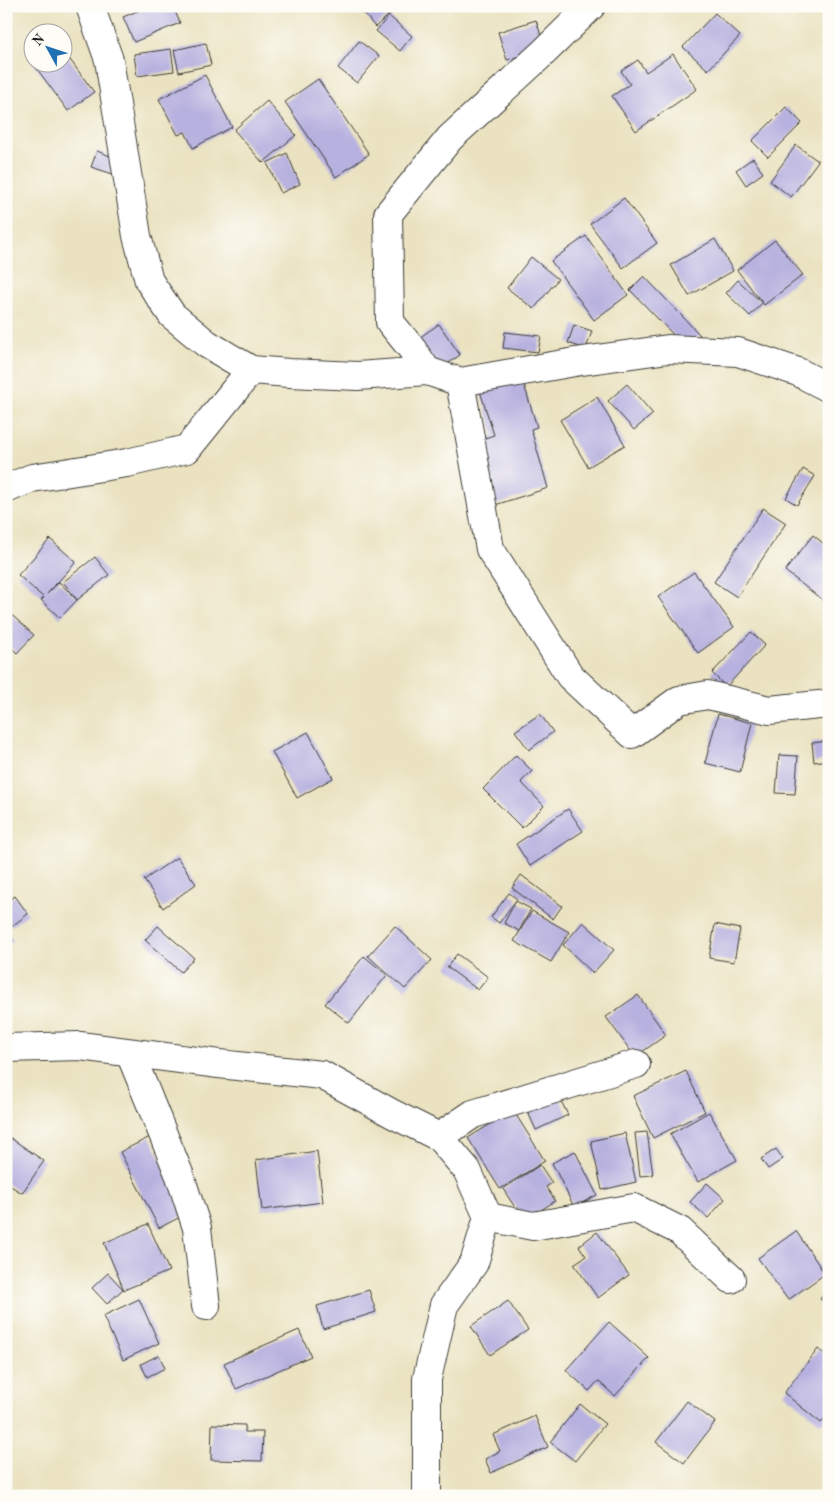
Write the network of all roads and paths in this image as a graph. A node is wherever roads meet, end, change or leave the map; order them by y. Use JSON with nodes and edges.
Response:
{"nodes":[{"id":1,"x":90,"y":6,"type":"edge"},
{"id":2,"x":590,"y":6,"type":"edge"},
{"id":3,"x":251,"y":370,"type":"junction"},
{"id":4,"x":427,"y":371,"type":"junction"},
{"id":5,"x":460,"y":382,"type":"junction"},
{"id":6,"x":829,"y":388,"type":"edge"},
{"id":7,"x":6,"y":489,"type":"edge"},
{"id":8,"x":829,"y":704,"type":"edge"},
{"id":9,"x":6,"y":1048,"type":"edge"},
{"id":10,"x":130,"y":1053,"type":"junction"},
{"id":11,"x":636,"y":1064,"type":"dead end"},
{"id":12,"x":439,"y":1137,"type":"junction"},
{"id":13,"x":488,"y":1217,"type":"junction"},
{"id":14,"x":731,"y":1279,"type":"dead end"},
{"id":15,"x":206,"y":1306,"type":"dead end"},
{"id":16,"x":427,"y":1490,"type":"dead end"}],
"edges":[{"from":1,"to":3,"type":"street"},
{"from":2,"to":4,"type":"street"},
{"from":3,"to":4,"type":"street"},
{"from":3,"to":7,"type":"street"},
{"from":4,"to":5,"type":"street"},
{"from":5,"to":6,"type":"street"},
{"from":5,"to":8,"type":"street"},
{"from":9,"to":10,"type":"street"},
{"from":10,"to":12,"type":"street"},
{"from":10,"to":15,"type":"street"},
{"from":11,"to":12,"type":"street"},
{"from":12,"to":13,"type":"street"},
{"from":13,"to":14,"type":"street"},
{"from":13,"to":16,"type":"street"}]}
